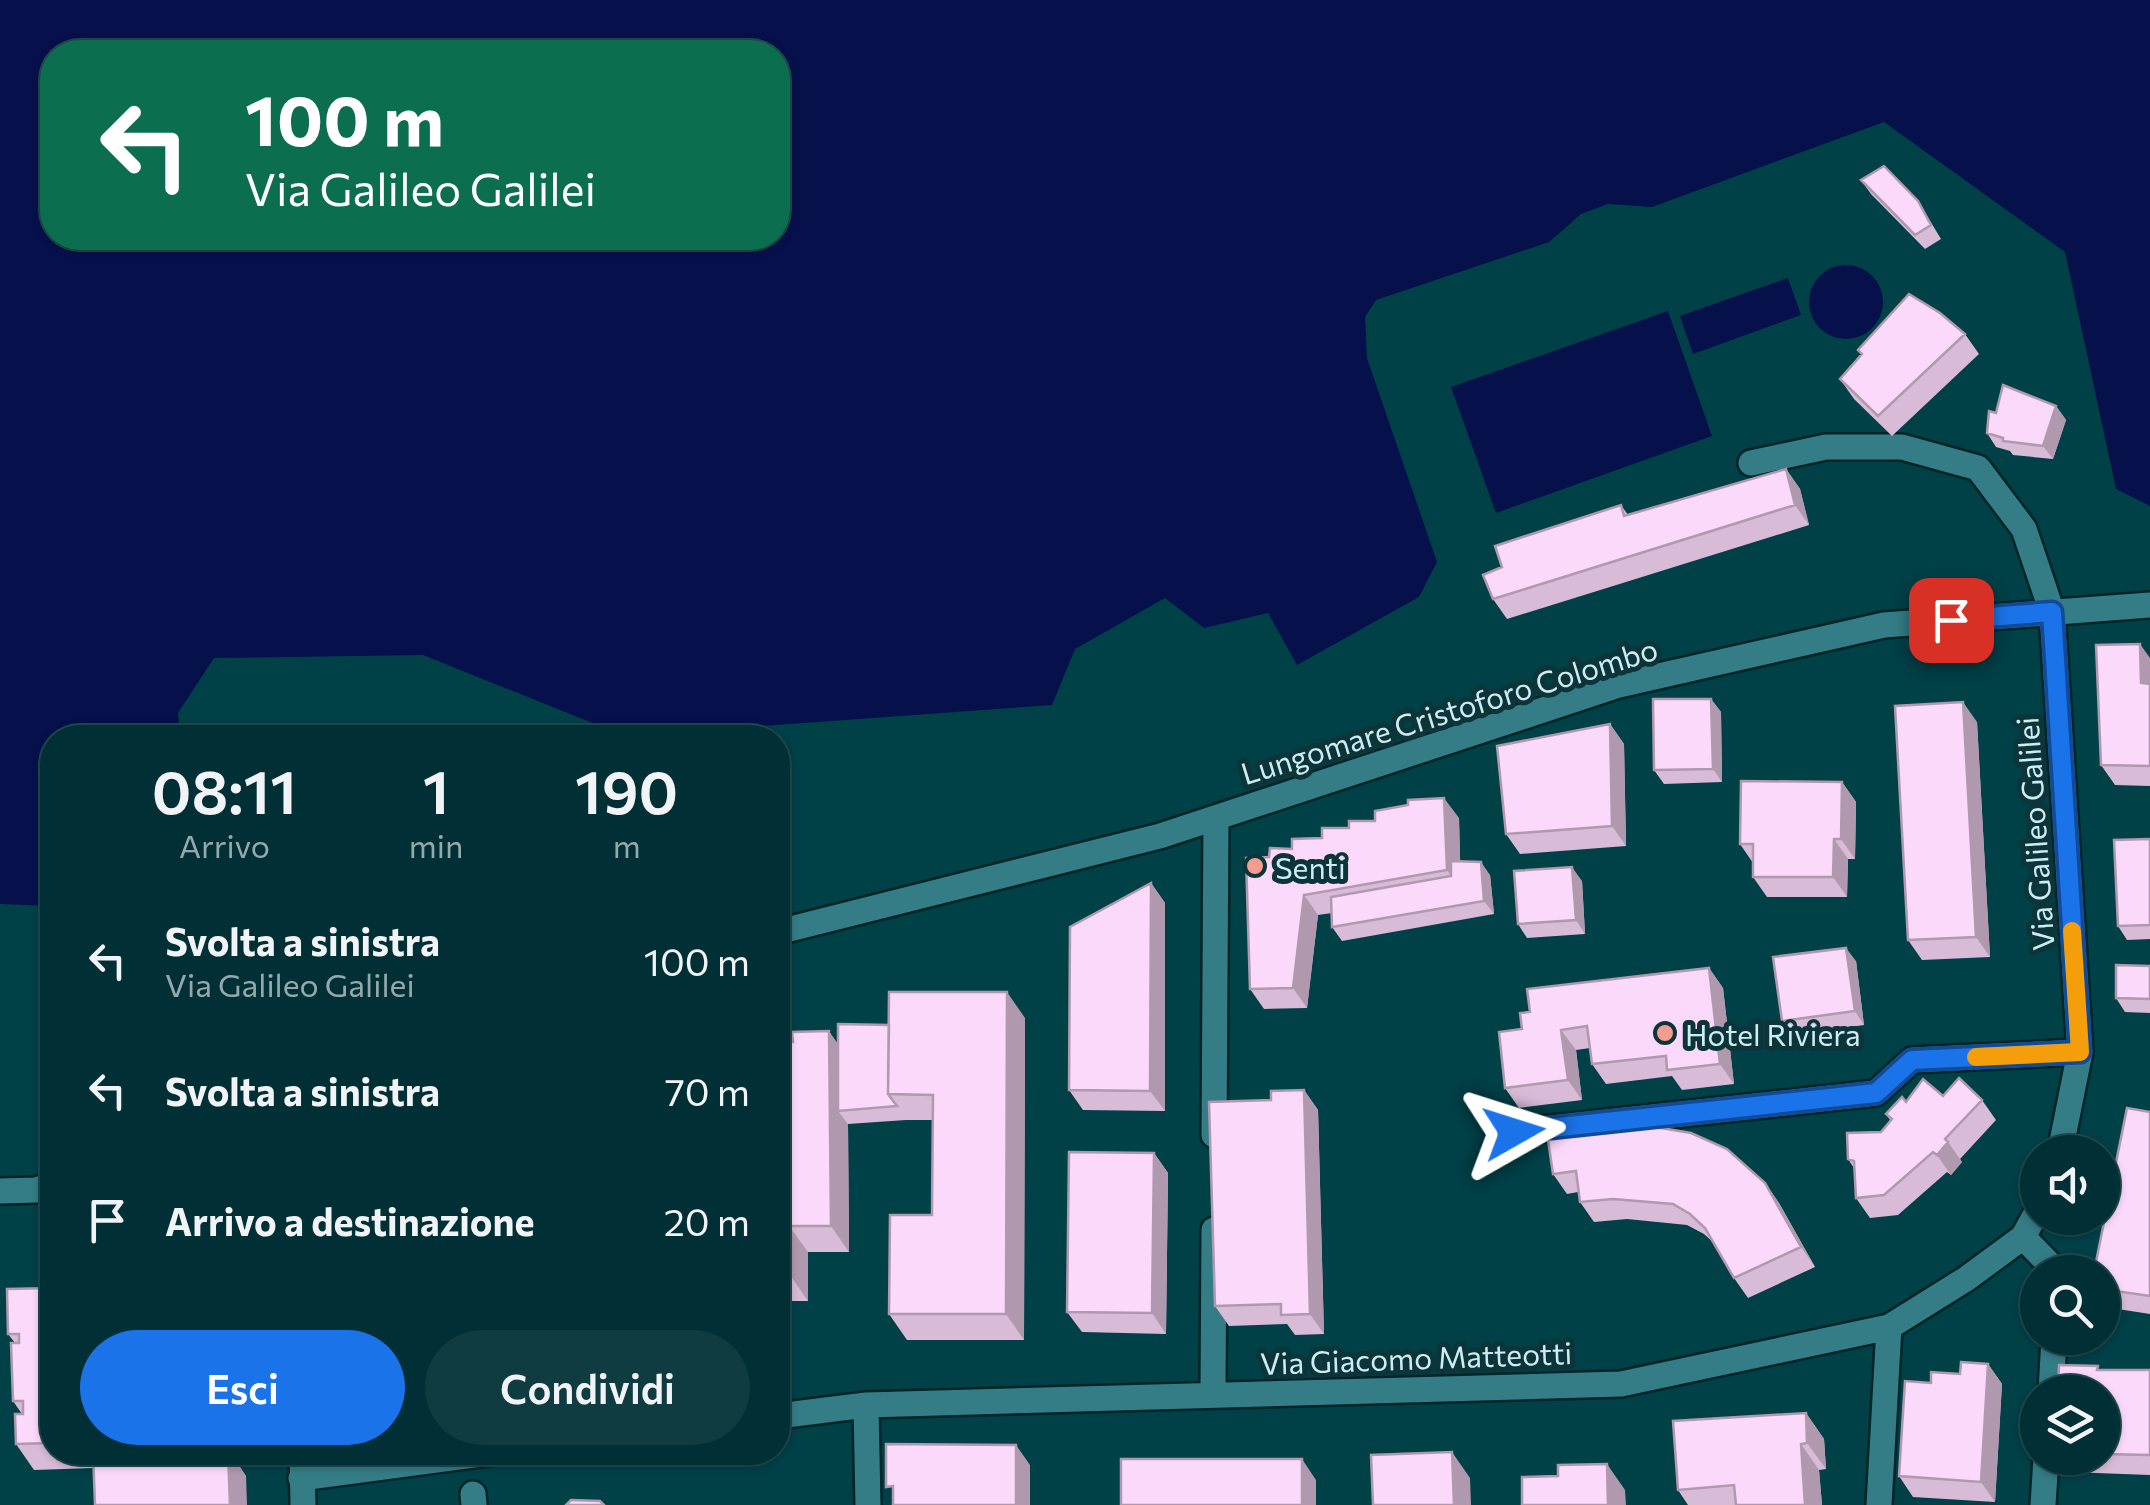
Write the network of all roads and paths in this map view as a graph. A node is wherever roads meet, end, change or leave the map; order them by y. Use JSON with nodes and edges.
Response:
{"nodes":[{"id":1,"x":1751,"y":463,"type":"dead end"},
{"id":2,"x":2150,"y":606,"type":"edge"},
{"id":3,"x":2052,"y":612,"type":"junction"},
{"id":4,"x":1216,"y":818,"type":"junction"},
{"id":5,"x":790,"y":929,"type":"edge"},
{"id":6,"x":2080,"y":1052,"type":"junction"},
{"id":7,"x":1514,"y":1132,"type":"dead end"},
{"id":8,"x":2063,"y":1135,"type":"edge"},
{"id":9,"x":1214,"y":1156,"type":"edge"},
{"id":10,"x":40,"y":1189,"type":"edge"},
{"id":11,"x":0,"y":1191,"type":"edge"},
{"id":12,"x":1214,"y":1196,"type":"edge"},
{"id":13,"x":2023,"y":1237,"type":"joint"},
{"id":14,"x":2040,"y":1255,"type":"edge"},
{"id":15,"x":1889,"y":1327,"type":"junction"},
{"id":16,"x":1213,"y":1395,"type":"junction"},
{"id":17,"x":866,"y":1404,"type":"junction"},
{"id":18,"x":790,"y":1414,"type":"edge"},
{"id":19,"x":302,"y":1465,"type":"edge"},
{"id":20,"x":2045,"y":1475,"type":"edge"},
{"id":21,"x":303,"y":1505,"type":"edge"},
{"id":22,"x":868,"y":1505,"type":"edge"},
{"id":23,"x":1880,"y":1505,"type":"edge"},
{"id":24,"x":2043,"y":1505,"type":"edge"}],
"edges":[{"from":1,"to":3,"type":"street","name":"Via Galileo Galilei"},
{"from":2,"to":3,"type":"street","name":"Lungomare Cristoforo Colombo"},
{"from":3,"to":4,"type":"street","name":"Lungomare Cristoforo Colombo"},
{"from":3,"to":6,"type":"street","name":"Via Galileo Galilei"},
{"from":4,"to":5,"type":"street","name":"Lungomare Cristoforo Colombo"},
{"from":4,"to":9,"type":"street"},
{"from":6,"to":7,"type":"street"},
{"from":6,"to":8,"type":"street","name":"Via Galileo Galilei"},
{"from":10,"to":11,"type":"street"},
{"from":12,"to":16,"type":"street"},
{"from":13,"to":14,"type":"street"},
{"from":13,"to":15,"type":"street","name":"Via Giacomo Matteotti"},
{"from":15,"to":16,"type":"street","name":"Via Giacomo Matteotti"},
{"from":15,"to":23,"type":"street"},
{"from":16,"to":17,"type":"street","name":"Via Giacomo Matteotti"},
{"from":17,"to":18,"type":"street","name":"Via Giacomo Matteotti"},
{"from":17,"to":22,"type":"street"},
{"from":19,"to":21,"type":"street"},
{"from":20,"to":24,"type":"street"}]}
